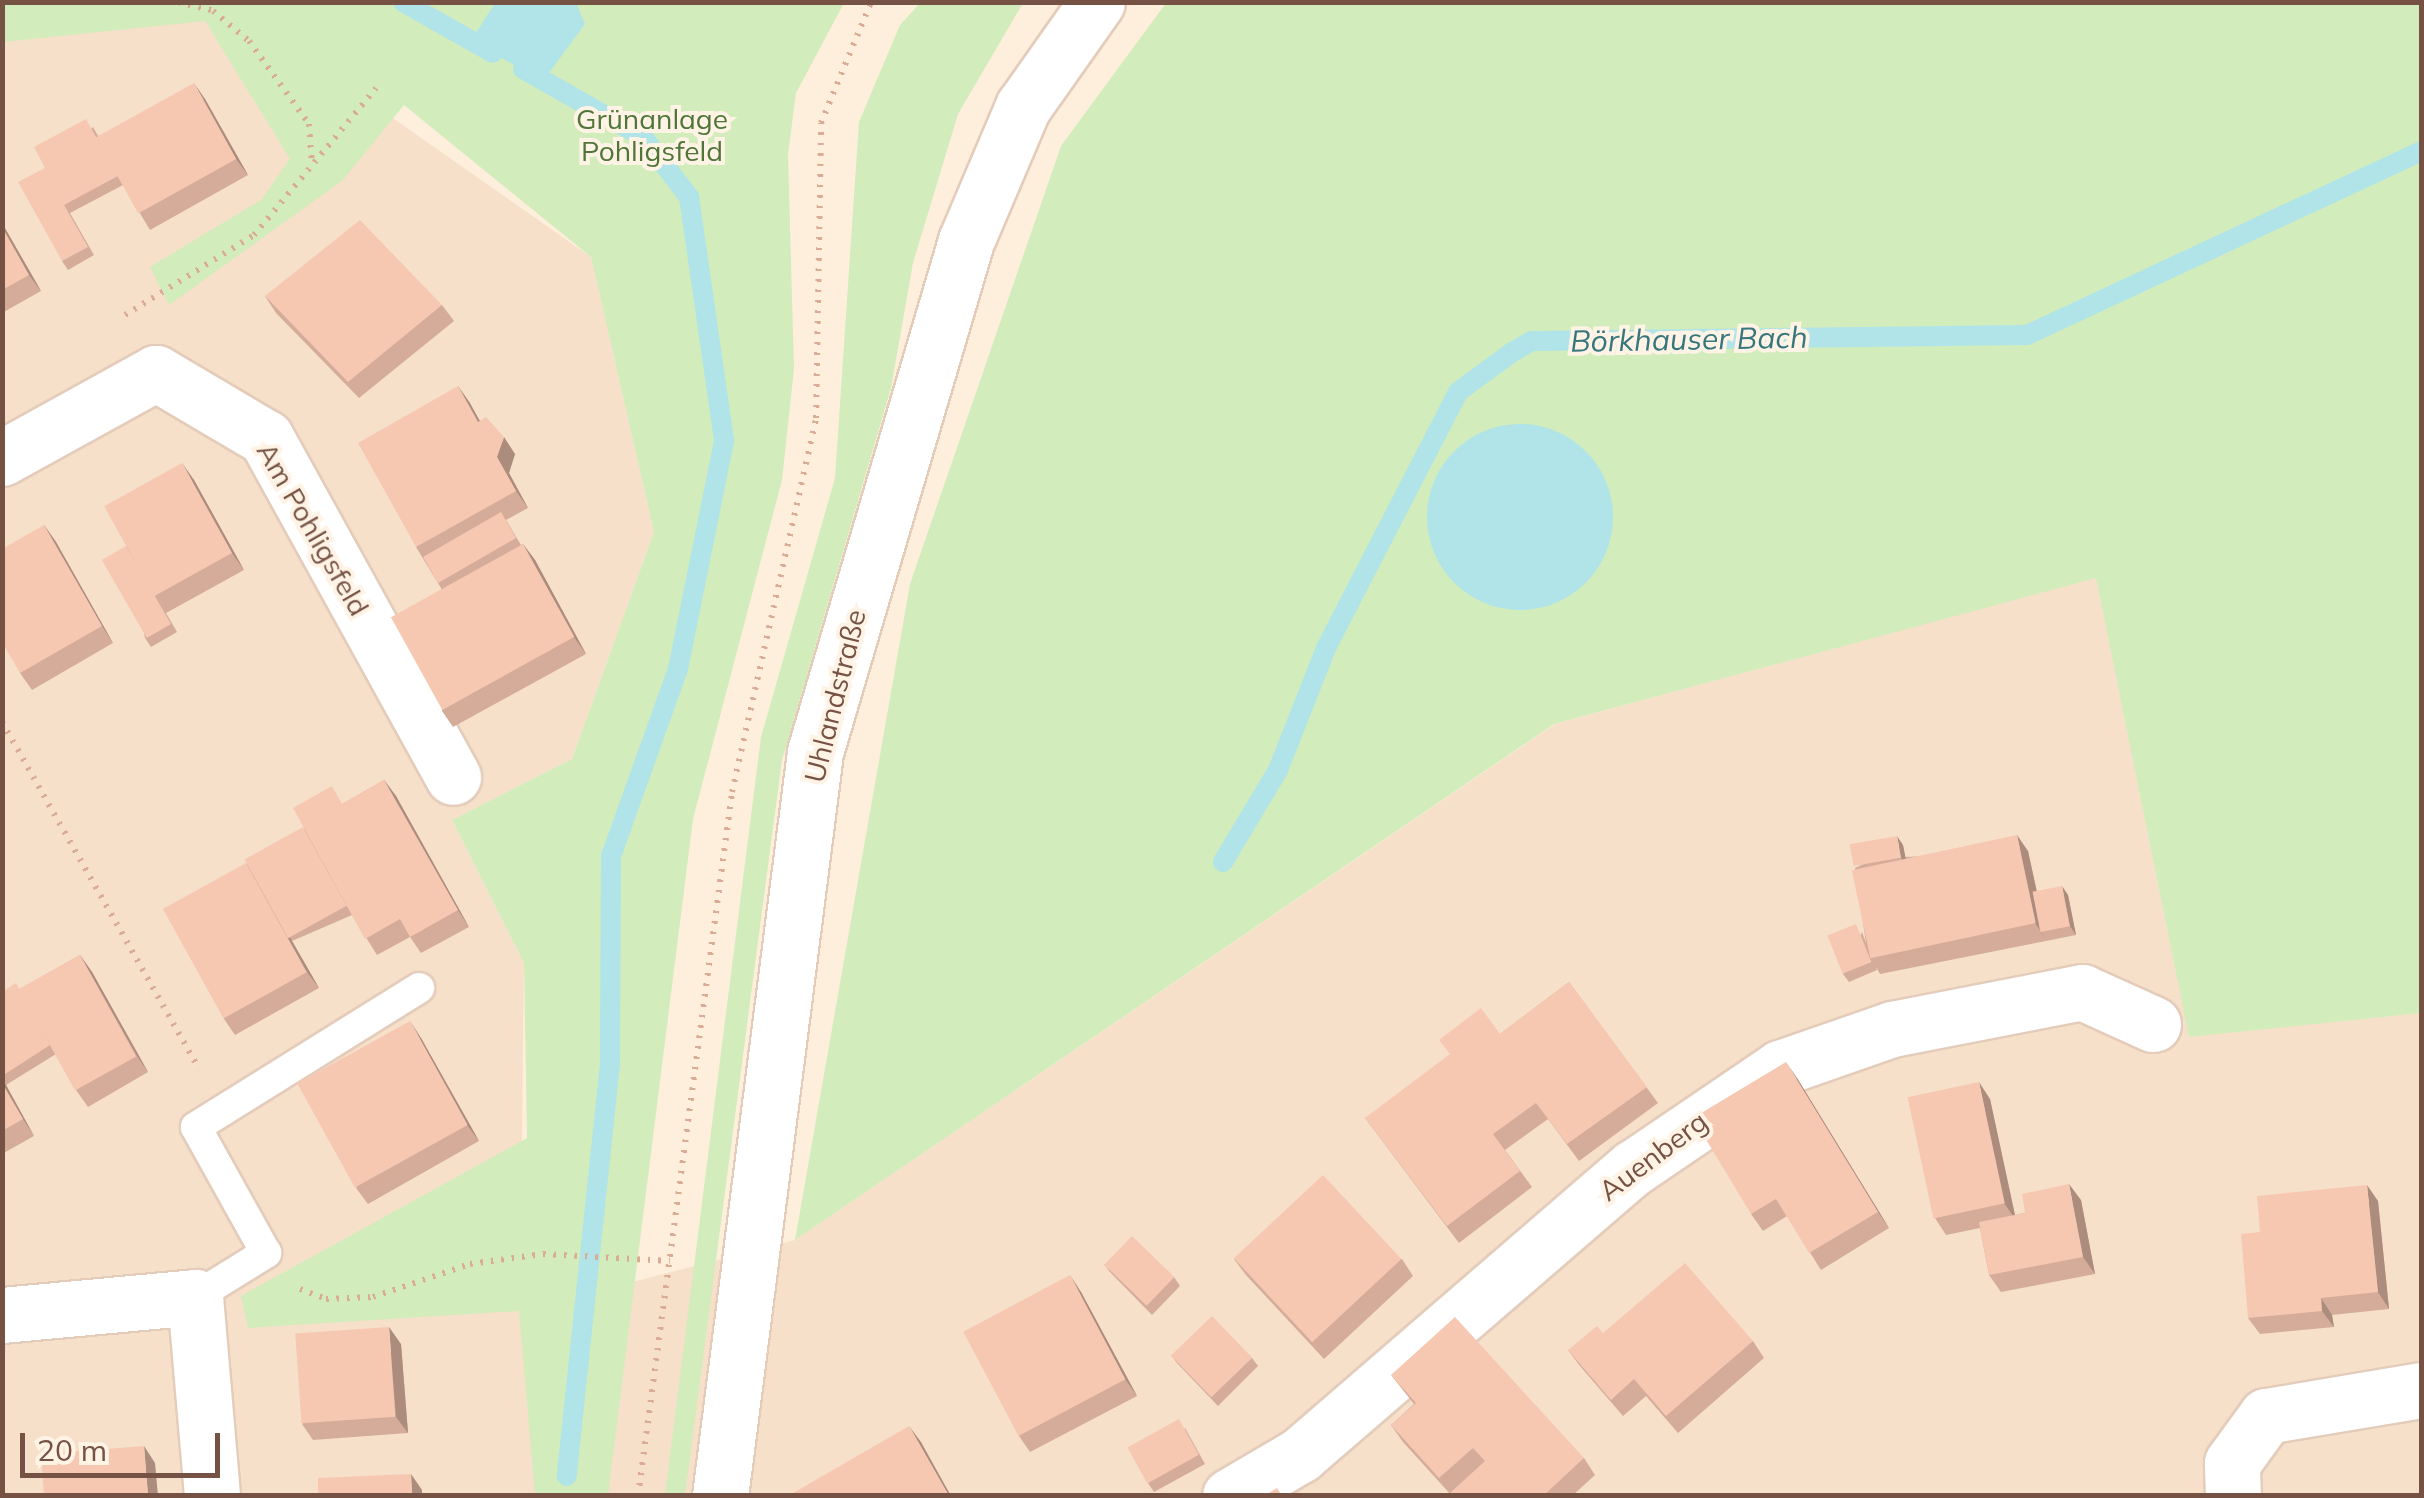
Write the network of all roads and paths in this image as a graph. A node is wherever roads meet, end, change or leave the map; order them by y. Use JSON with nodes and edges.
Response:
{"nodes":[{"id":1,"x":178,"y":2,"type":"edge"},
{"id":2,"x":1097,"y":2,"type":"edge"},
{"id":3,"x":376,"y":88,"type":"dead end"},
{"id":4,"x":312,"y":169,"type":"junction"},
{"id":5,"x":156,"y":373,"type":"junction"},
{"id":6,"x":2,"y":458,"type":"edge"},
{"id":7,"x":2,"y":722,"type":"edge"},
{"id":8,"x":453,"y":777,"type":"dead end"},
{"id":9,"x":420,"y":988,"type":"dead end"},
{"id":10,"x":2153,"y":1024,"type":"dead end"},
{"id":11,"x":222,"y":1111,"type":"junction"},
{"id":12,"x":266,"y":1253,"type":"junction"},
{"id":13,"x":670,"y":1261,"type":"dead end"},
{"id":14,"x":194,"y":1297,"type":"junction"},
{"id":15,"x":2,"y":1315,"type":"edge"},
{"id":16,"x":2422,"y":1390,"type":"edge"},
{"id":17,"x":212,"y":1496,"type":"edge"},
{"id":18,"x":720,"y":1496,"type":"edge"},
{"id":19,"x":1230,"y":1496,"type":"edge"},
{"id":20,"x":2232,"y":1496,"type":"edge"}],
"edges":[{"from":1,"to":4,"type":"path"},
{"from":2,"to":18,"type":"street","name":"Uhlandstraße"},
{"from":3,"to":4,"type":"path"},
{"from":4,"to":5,"type":"path"},
{"from":5,"to":6,"type":"street"},
{"from":5,"to":8,"type":"street","name":"Am Pohligsfeld"},
{"from":7,"to":11,"type":"path"},
{"from":9,"to":11,"type":"lane"},
{"from":10,"to":19,"type":"street","name":"Auenberg"},
{"from":11,"to":12,"type":"lane"},
{"from":12,"to":13,"type":"path"},
{"from":12,"to":14,"type":"lane"},
{"from":14,"to":15,"type":"street"},
{"from":14,"to":17,"type":"street"},
{"from":16,"to":20,"type":"street"}]}
